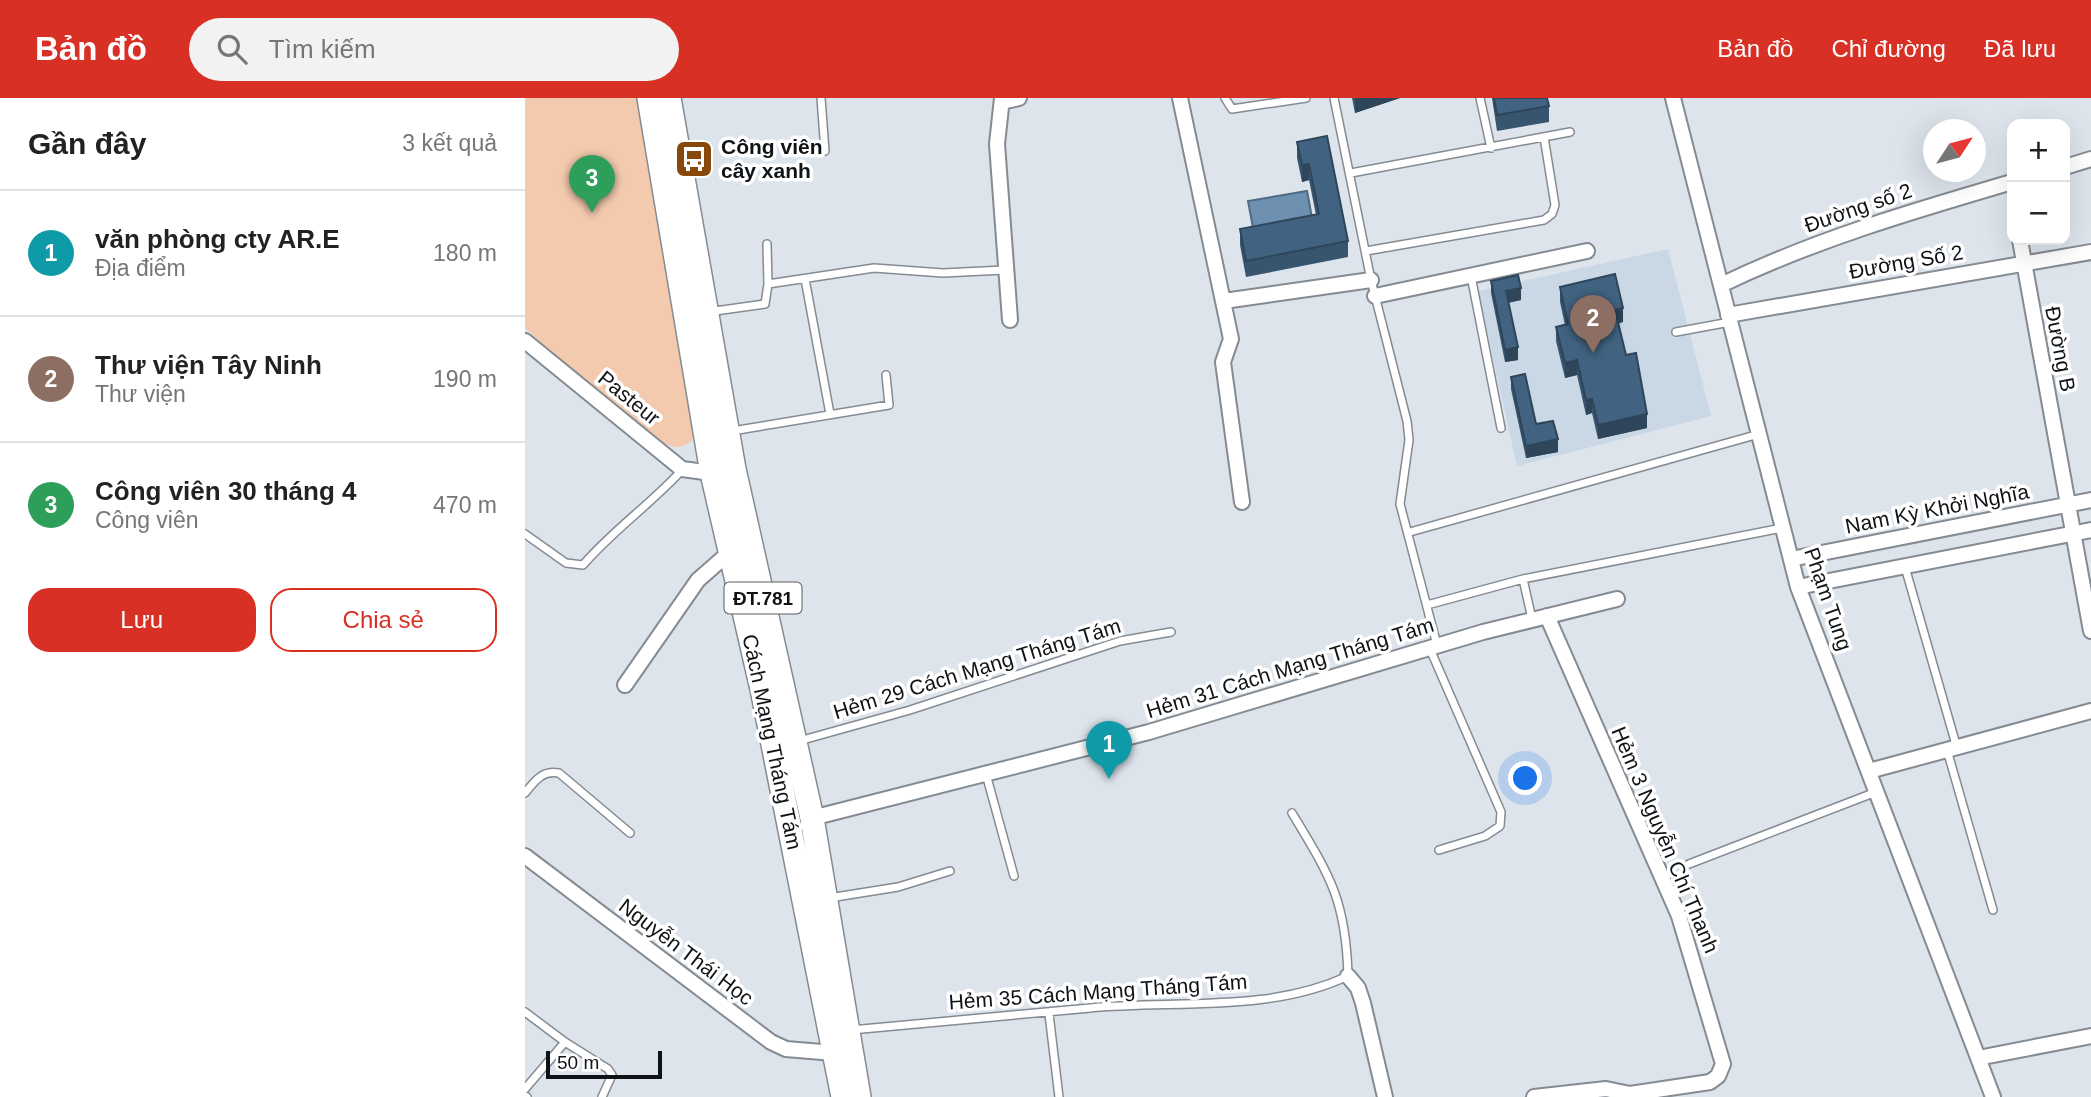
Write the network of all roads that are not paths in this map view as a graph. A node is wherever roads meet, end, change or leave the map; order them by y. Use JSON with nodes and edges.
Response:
{"nodes":[{"id":1,"x":649,"y":98,"type":"edge"},
{"id":2,"x":669,"y":98,"type":"edge"},
{"id":3,"x":821,"y":98,"type":"edge"},
{"id":4,"x":1020,"y":98,"type":"edge"},
{"id":5,"x":1181,"y":98,"type":"edge"},
{"id":6,"x":1225,"y":98,"type":"edge"},
{"id":7,"x":1306,"y":98,"type":"edge"},
{"id":8,"x":1334,"y":98,"type":"edge"},
{"id":9,"x":1481,"y":98,"type":"edge"},
{"id":10,"x":1673,"y":98,"type":"edge"},
{"id":11,"x":1002,"y":100,"type":"edge"},
{"id":12,"x":1570,"y":132,"type":"dead end"},
{"id":13,"x":1544,"y":137,"type":"junction"},
{"id":14,"x":1491,"y":148,"type":"junction"},
{"id":15,"x":825,"y":151,"type":"dead end"},
{"id":16,"x":2091,"y":159,"type":"edge"},
{"id":17,"x":2070,"y":165,"type":"edge"},
{"id":18,"x":1351,"y":173,"type":"junction"},
{"id":19,"x":2007,"y":183,"type":"edge"},
{"id":20,"x":767,"y":244,"type":"dead end"},
{"id":21,"x":2021,"y":245,"type":"edge"},
{"id":22,"x":1366,"y":251,"type":"junction"},
{"id":23,"x":1587,"y":251,"type":"dead end"},
{"id":24,"x":2091,"y":252,"type":"edge"},
{"id":25,"x":2023,"y":263,"type":"junction"},
{"id":26,"x":1004,"y":270,"type":"junction"},
{"id":27,"x":1471,"y":276,"type":"junction"},
{"id":28,"x":805,"y":279,"type":"junction"},
{"id":29,"x":1371,"y":280,"type":"junction"},
{"id":30,"x":768,"y":284,"type":"junction"},
{"id":31,"x":1721,"y":285,"type":"junction"},
{"id":32,"x":1375,"y":296,"type":"junction"},
{"id":33,"x":1224,"y":300,"type":"junction"},
{"id":34,"x":707,"y":312,"type":"junction"},
{"id":35,"x":1729,"y":319,"type":"junction"},
{"id":36,"x":1010,"y":320,"type":"dead end"},
{"id":37,"x":1676,"y":332,"type":"dead end"},
{"id":38,"x":525,"y":341,"type":"edge"},
{"id":39,"x":886,"y":375,"type":"dead end"},
{"id":40,"x":830,"y":414,"type":"junction"},
{"id":41,"x":1501,"y":428,"type":"dead end"},
{"id":42,"x":728,"y":432,"type":"junction"},
{"id":43,"x":1759,"y":434,"type":"junction"},
{"id":44,"x":682,"y":469,"type":"junction"},
{"id":45,"x":723,"y":471,"type":"junction"},
{"id":46,"x":2091,"y":500,"type":"edge"},
{"id":47,"x":1243,"y":502,"type":"dead end"},
{"id":48,"x":2068,"y":505,"type":"junction"},
{"id":49,"x":1783,"y":528,"type":"junction"},
{"id":50,"x":2091,"y":530,"type":"edge"},
{"id":51,"x":1410,"y":532,"type":"junction"},
{"id":52,"x":525,"y":534,"type":"edge"},
{"id":53,"x":2074,"y":534,"type":"junction"},
{"id":54,"x":741,"y":550,"type":"junction"},
{"id":55,"x":1791,"y":559,"type":"junction"},
{"id":56,"x":1905,"y":567,"type":"junction"},
{"id":57,"x":1523,"y":579,"type":"junction"},
{"id":58,"x":1798,"y":587,"type":"junction"},
{"id":59,"x":1617,"y":599,"type":"dead end"},
{"id":60,"x":1427,"y":605,"type":"junction"},
{"id":61,"x":1547,"y":616,"type":"junction"},
{"id":62,"x":1532,"y":619,"type":"junction"},
{"id":63,"x":2091,"y":631,"type":"edge"},
{"id":64,"x":1171,"y":632,"type":"dead end"},
{"id":65,"x":1434,"y":647,"type":"junction"},
{"id":66,"x":625,"y":685,"type":"dead end"},
{"id":67,"x":2091,"y":711,"type":"edge"},
{"id":68,"x":785,"y":745,"type":"junction"},
{"id":69,"x":1952,"y":749,"type":"junction"},
{"id":70,"x":1869,"y":771,"type":"junction"},
{"id":71,"x":986,"y":774,"type":"junction"},
{"id":72,"x":1877,"y":792,"type":"junction"},
{"id":73,"x":525,"y":793,"type":"edge"},
{"id":74,"x":1292,"y":813,"type":"dead end"},
{"id":75,"x":812,"y":818,"type":"junction"},
{"id":76,"x":630,"y":834,"type":"dead end"},
{"id":77,"x":1439,"y":850,"type":"dead end"},
{"id":78,"x":525,"y":856,"type":"edge"},
{"id":79,"x":1689,"y":864,"type":"dead end"},
{"id":80,"x":950,"y":871,"type":"dead end"},
{"id":81,"x":1014,"y":876,"type":"dead end"},
{"id":82,"x":825,"y":898,"type":"junction"},
{"id":83,"x":1993,"y":910,"type":"dead end"},
{"id":84,"x":1348,"y":976,"type":"junction"},
{"id":85,"x":525,"y":1012,"type":"edge"},
{"id":86,"x":1049,"y":1014,"type":"junction"},
{"id":87,"x":2091,"y":1036,"type":"edge"},
{"id":88,"x":565,"y":1042,"type":"junction"},
{"id":89,"x":843,"y":1044,"type":"junction"},
{"id":90,"x":1978,"y":1058,"type":"junction"},
{"id":91,"x":525,"y":1089,"type":"edge"},
{"id":92,"x":1630,"y":1096,"type":"edge"},
{"id":93,"x":602,"y":1097,"type":"edge"},
{"id":94,"x":843,"y":1097,"type":"edge"},
{"id":95,"x":859,"y":1097,"type":"edge"},
{"id":96,"x":1059,"y":1097,"type":"edge"},
{"id":97,"x":1385,"y":1097,"type":"edge"},
{"id":98,"x":1534,"y":1097,"type":"edge"},
{"id":99,"x":1993,"y":1097,"type":"edge"}],
"edges":[{"from":1,"to":45,"type":"main road","name":"Cách Mạng Tháng Tám","number":"ĐT.781"},
{"from":2,"to":34,"type":"main road","name":"Cách Mạng Tháng Tám","number":"ĐT.781"},
{"from":3,"to":15,"type":"lane"},
{"from":4,"to":11,"type":"street"},
{"from":5,"to":33,"type":"street"},
{"from":6,"to":7,"type":"lane"},
{"from":8,"to":18,"type":"lane"},
{"from":9,"to":14,"type":"lane"},
{"from":10,"to":31,"type":"street","name":"Phạm Tung"},
{"from":11,"to":26,"type":"street"},
{"from":12,"to":13,"type":"lane"},
{"from":13,"to":14,"type":"lane"},
{"from":13,"to":22,"type":"lane"},
{"from":14,"to":18,"type":"lane"},
{"from":16,"to":17,"type":"street"},
{"from":18,"to":22,"type":"lane"},
{"from":19,"to":31,"type":"street","name":"Đường số 2"},
{"from":20,"to":30,"type":"lane"},
{"from":21,"to":25,"type":"street","name":"Đường B"},
{"from":22,"to":29,"type":"lane"},
{"from":23,"to":27,"type":"street"},
{"from":24,"to":25,"type":"street","name":"Đường Số 2"},
{"from":25,"to":35,"type":"street","name":"Đường Số 2"},
{"from":25,"to":48,"type":"street","name":"Đường B"},
{"from":26,"to":28,"type":"lane"},
{"from":26,"to":36,"type":"street"},
{"from":27,"to":32,"type":"street"},
{"from":27,"to":41,"type":"lane"},
{"from":28,"to":30,"type":"lane"},
{"from":28,"to":40,"type":"lane"},
{"from":29,"to":32,"type":"lane"},
{"from":29,"to":33,"type":"street"},
{"from":30,"to":34,"type":"lane"},
{"from":31,"to":35,"type":"street","name":"Phạm Tung"},
{"from":32,"to":51,"type":"lane"},
{"from":33,"to":47,"type":"street"},
{"from":34,"to":42,"type":"main road","name":"Cách Mạng Tháng Tám","number":"ĐT.781"},
{"from":35,"to":37,"type":"lane"},
{"from":35,"to":43,"type":"street","name":"Phạm Tung"},
{"from":38,"to":44,"type":"street","name":"Pasteur"},
{"from":39,"to":40,"type":"lane"},
{"from":40,"to":42,"type":"lane"},
{"from":42,"to":45,"type":"main road","name":"Cách Mạng Tháng Tám","number":"ĐT.781"},
{"from":43,"to":49,"type":"street","name":"Phạm Tung"},
{"from":43,"to":51,"type":"lane"},
{"from":44,"to":45,"type":"street"},
{"from":44,"to":52,"type":"lane"},
{"from":45,"to":54,"type":"main road","name":"Cách Mạng Tháng Tám","number":"ĐT.781"},
{"from":46,"to":48,"type":"street","name":"Nam Kỳ Khởi Nghĩa"},
{"from":48,"to":53,"type":"street","name":"Đường B"},
{"from":48,"to":55,"type":"street","name":"Nam Kỳ Khởi Nghĩa"},
{"from":49,"to":55,"type":"street","name":"Phạm Tung"},
{"from":49,"to":57,"type":"lane"},
{"from":50,"to":53,"type":"street"},
{"from":51,"to":60,"type":"lane"},
{"from":53,"to":56,"type":"street"},
{"from":53,"to":63,"type":"street","name":"Đường B"},
{"from":54,"to":66,"type":"street"},
{"from":54,"to":68,"type":"main road","name":"Cách Mạng Tháng Tám","number":"ĐT.781"},
{"from":55,"to":58,"type":"street","name":"Phạm Tung"},
{"from":56,"to":58,"type":"street"},
{"from":56,"to":69,"type":"lane"},
{"from":57,"to":60,"type":"lane"},
{"from":57,"to":62,"type":"lane"},
{"from":58,"to":70,"type":"street","name":"Phạm Tung"},
{"from":59,"to":61,"type":"street","name":"Hẻm 31 Cách Mạng Tháng Tám"},
{"from":60,"to":65,"type":"lane"},
{"from":61,"to":62,"type":"street","name":"Hẻm 31 Cách Mạng Tháng Tám"},
{"from":61,"to":92,"type":"street","name":"Hẻm 3 Nguyễn Chí Thanh"},
{"from":62,"to":65,"type":"street","name":"Hẻm 31 Cách Mạng Tháng Tám"},
{"from":64,"to":68,"type":"lane","name":"Hẻm 29 Cách Mạng Tháng Tám"},
{"from":65,"to":71,"type":"street","name":"Hẻm 31 Cách Mạng Tháng Tám"},
{"from":65,"to":77,"type":"lane"},
{"from":67,"to":69,"type":"street"},
{"from":68,"to":75,"type":"main road","name":"Cách Mạng Tháng Tám","number":"ĐT.781"},
{"from":68,"to":89,"type":"main road","name":"Cách Mạng Tháng Tám","number":"ĐT.781"},
{"from":69,"to":70,"type":"street"},
{"from":69,"to":83,"type":"lane"},
{"from":70,"to":72,"type":"street","name":"Phạm Tung"},
{"from":71,"to":75,"type":"street","name":"Hẻm 31 Cách Mạng Tháng Tám"},
{"from":71,"to":81,"type":"lane"},
{"from":72,"to":79,"type":"lane"},
{"from":72,"to":90,"type":"street","name":"Phạm Tung"},
{"from":73,"to":76,"type":"lane"},
{"from":74,"to":84,"type":"lane"},
{"from":75,"to":82,"type":"main road","name":"Cách Mạng Tháng Tám","number":"ĐT.781"},
{"from":78,"to":89,"type":"street","name":"Nguyễn Thái Học"},
{"from":80,"to":82,"type":"lane"},
{"from":82,"to":89,"type":"main road","name":"Cách Mạng Tháng Tám","number":"ĐT.781"},
{"from":84,"to":86,"type":"lane","name":"Hẻm 35 Cách Mạng Tháng Tám"},
{"from":84,"to":97,"type":"street"},
{"from":85,"to":88,"type":"lane"},
{"from":86,"to":89,"type":"lane","name":"Hẻm 35 Cách Mạng Tháng Tám"},
{"from":86,"to":96,"type":"lane"},
{"from":87,"to":90,"type":"street"},
{"from":88,"to":91,"type":"lane"},
{"from":88,"to":93,"type":"lane"},
{"from":89,"to":94,"type":"main road","name":"Cách Mạng Tháng Tám","number":"ĐT.781"},
{"from":89,"to":95,"type":"main road","name":"Cách Mạng Tháng Tám","number":"ĐT.781"},
{"from":90,"to":99,"type":"street","name":"Phạm Tung"},
{"from":92,"to":98,"type":"street"}]}
